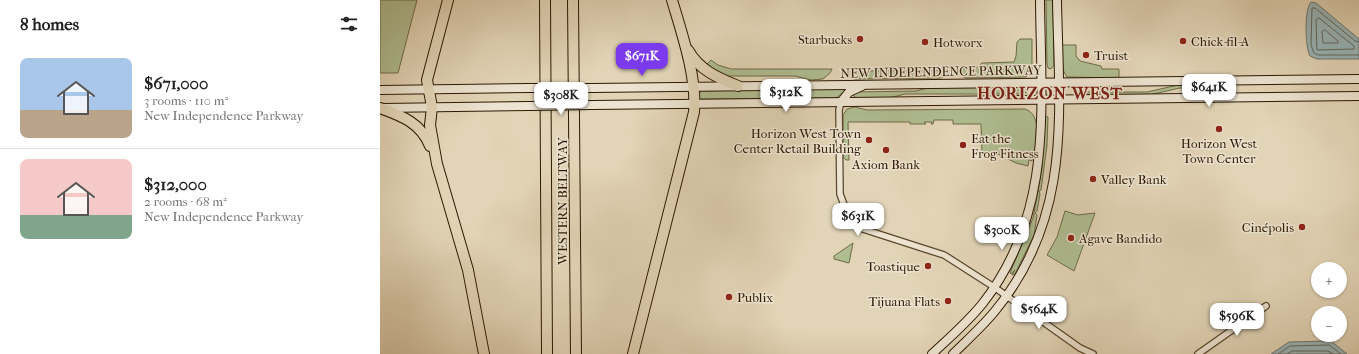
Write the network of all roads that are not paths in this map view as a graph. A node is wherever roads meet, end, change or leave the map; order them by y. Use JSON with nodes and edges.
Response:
{"nodes":[{"id":1,"x":448,"y":0,"type":"edge"},
{"id":2,"x":545,"y":0,"type":"edge"},
{"id":3,"x":574,"y":0,"type":"edge"},
{"id":4,"x":672,"y":0,"type":"edge"},
{"id":5,"x":1040,"y":0,"type":"edge"},
{"id":6,"x":1057,"y":0,"type":"edge"},
{"id":7,"x":684,"y":42,"type":"junction"},
{"id":8,"x":1359,"y":79,"type":"edge"},
{"id":9,"x":1040,"y":82,"type":"junction"},
{"id":10,"x":1058,"y":82,"type":"junction"},
{"id":11,"x":867,"y":84,"type":"junction"},
{"id":12,"x":738,"y":86,"type":"junction"},
{"id":13,"x":692,"y":87,"type":"junction"},
{"id":14,"x":380,"y":90,"type":"edge"},
{"id":15,"x":428,"y":90,"type":"junction"},
{"id":16,"x":1359,"y":96,"type":"edge"},
{"id":17,"x":1041,"y":100,"type":"junction"},
{"id":18,"x":1059,"y":100,"type":"junction"},
{"id":19,"x":841,"y":102,"type":"junction"},
{"id":20,"x":694,"y":104,"type":"junction"},
{"id":21,"x":432,"y":107,"type":"junction"},
{"id":22,"x":380,"y":108,"type":"edge"},
{"id":23,"x":437,"y":164,"type":"junction"},
{"id":24,"x":994,"y":287,"type":"junction"},
{"id":25,"x":1006,"y":296,"type":"junction"},
{"id":26,"x":1266,"y":306,"type":"dead end"},
{"id":27,"x":484,"y":354,"type":"edge"},
{"id":28,"x":547,"y":354,"type":"edge"},
{"id":29,"x":576,"y":354,"type":"edge"},
{"id":30,"x":633,"y":354,"type":"edge"},
{"id":31,"x":932,"y":354,"type":"edge"},
{"id":32,"x":953,"y":354,"type":"edge"},
{"id":33,"x":1093,"y":354,"type":"edge"},
{"id":34,"x":1198,"y":354,"type":"edge"}],
"edges":[{"from":1,"to":15,"type":"highway"},
{"from":2,"to":28,"type":"highway","name":"WESTERN BELTWAY"},
{"from":3,"to":29,"type":"highway","name":"WESTERN BELTWAY"},
{"from":4,"to":7,"type":"highway"},
{"from":5,"to":9,"type":"main road"},
{"from":6,"to":10,"type":"main road"},
{"from":7,"to":12,"type":"highway"},
{"from":7,"to":13,"type":"highway"},
{"from":8,"to":10,"type":"main road","name":"NEW INDEPENDENCE PARKWAY"},
{"from":9,"to":10,"type":"main road","name":"NEW INDEPENDENCE PARKWAY"},
{"from":9,"to":11,"type":"main road","name":"NEW INDEPENDENCE PARKWAY"},
{"from":9,"to":17,"type":"main road"},
{"from":10,"to":18,"type":"main road"},
{"from":11,"to":12,"type":"main road","name":"NEW INDEPENDENCE PARKWAY"},
{"from":11,"to":19,"type":"main road"},
{"from":12,"to":13,"type":"main road","name":"NEW INDEPENDENCE PARKWAY"},
{"from":13,"to":15,"type":"main road","name":"NEW INDEPENDENCE PARKWAY","bridge":true},
{"from":13,"to":20,"type":"highway"},
{"from":14,"to":15,"type":"main road","name":"NEW INDEPENDENCE PARKWAY"},
{"from":15,"to":21,"type":"highway"},
{"from":16,"to":18,"type":"main road"},
{"from":17,"to":18,"type":"main road"},
{"from":17,"to":19,"type":"main road"},
{"from":17,"to":24,"type":"main road"},
{"from":18,"to":25,"type":"main road"},
{"from":19,"to":20,"type":"main road"},
{"from":19,"to":24,"type":"street"},
{"from":20,"to":21,"type":"main road","bridge":true},
{"from":20,"to":30,"type":"highway"},
{"from":21,"to":22,"type":"main road"},
{"from":21,"to":23,"type":"highway"},
{"from":22,"to":23,"type":"highway"},
{"from":23,"to":27,"type":"highway"},
{"from":24,"to":25,"type":"street"},
{"from":24,"to":31,"type":"main road"},
{"from":25,"to":32,"type":"main road"},
{"from":25,"to":33,"type":"street"},
{"from":26,"to":34,"type":"street"}]}
